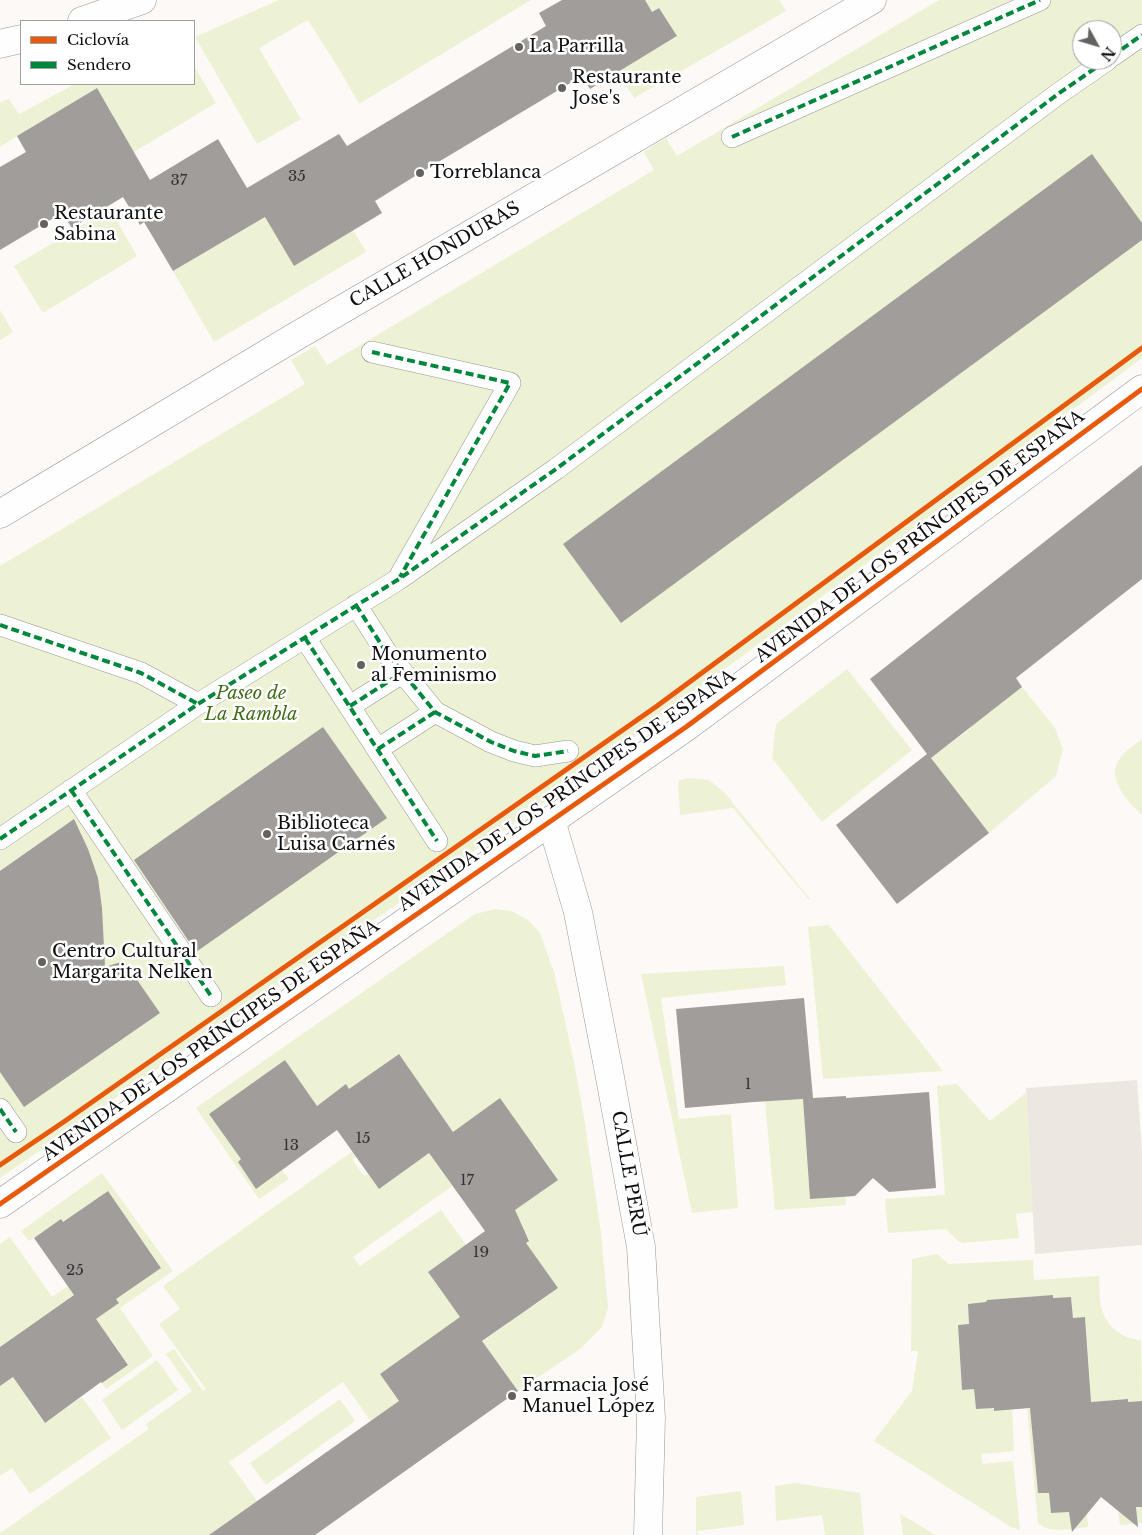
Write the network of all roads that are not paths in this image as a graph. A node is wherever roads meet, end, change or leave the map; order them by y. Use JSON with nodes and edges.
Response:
{"nodes":[{"id":1,"x":142,"y":0,"type":"edge"},
{"id":2,"x":872,"y":0,"type":"edge"},
{"id":3,"x":1040,"y":0,"type":"edge"},
{"id":4,"x":85,"y":20,"type":"edge"},
{"id":5,"x":1142,"y":35,"type":"edge"},
{"id":6,"x":20,"y":39,"type":"edge"},
{"id":7,"x":0,"y":44,"type":"edge"},
{"id":8,"x":1122,"y":49,"type":"edge"},
{"id":9,"x":1093,"y":70,"type":"edge"},
{"id":10,"x":732,"y":137,"type":"dead end"},
{"id":11,"x":372,"y":352,"type":"dead end"},
{"id":12,"x":1142,"y":389,"type":"edge"},
{"id":13,"x":0,"y":514,"type":"edge"},
{"id":14,"x":399,"y":579,"type":"junction"},
{"id":15,"x":356,"y":605,"type":"junction"},
{"id":16,"x":0,"y":625,"type":"edge"},
{"id":17,"x":305,"y":638,"type":"junction"},
{"id":18,"x":402,"y":673,"type":"junction"},
{"id":19,"x":198,"y":704,"type":"junction"},
{"id":20,"x":350,"y":706,"type":"junction"},
{"id":21,"x":435,"y":712,"type":"junction"},
{"id":22,"x":378,"y":749,"type":"junction"},
{"id":23,"x":568,"y":750,"type":"dead end"},
{"id":24,"x":71,"y":790,"type":"junction"},
{"id":25,"x":551,"y":820,"type":"junction"},
{"id":26,"x":0,"y":840,"type":"edge"},
{"id":27,"x":437,"y":841,"type":"dead end"},
{"id":28,"x":211,"y":996,"type":"dead end"},
{"id":29,"x":0,"y":1108,"type":"edge"},
{"id":30,"x":16,"y":1132,"type":"dead end"},
{"id":31,"x":0,"y":1204,"type":"edge"},
{"id":32,"x":648,"y":1535,"type":"edge"}],
"edges":[{"from":1,"to":4,"type":"street"},
{"from":2,"to":13,"type":"street","name":"CALLE HONDURAS"},
{"from":3,"to":10,"type":"street"},
{"from":5,"to":8,"type":"street"},
{"from":6,"to":7,"type":"street"},
{"from":9,"to":14,"type":"street"},
{"from":11,"to":14,"type":"street"},
{"from":12,"to":25,"type":"street","name":"AVENIDA DE LOS PRÍNCIPES DE ESPAÑA"},
{"from":14,"to":15,"type":"street"},
{"from":15,"to":17,"type":"street"},
{"from":15,"to":18,"type":"street"},
{"from":16,"to":19,"type":"street"},
{"from":17,"to":19,"type":"street"},
{"from":17,"to":20,"type":"street"},
{"from":18,"to":20,"type":"street"},
{"from":18,"to":21,"type":"street"},
{"from":19,"to":24,"type":"street"},
{"from":20,"to":22,"type":"street"},
{"from":21,"to":22,"type":"street"},
{"from":21,"to":23,"type":"street"},
{"from":22,"to":27,"type":"street"},
{"from":24,"to":26,"type":"street"},
{"from":24,"to":28,"type":"street"},
{"from":25,"to":31,"type":"street","name":"AVENIDA DE LOS PRÍNCIPES DE ESPAÑA"},
{"from":25,"to":32,"type":"street","name":"CALLE PERÚ"},
{"from":29,"to":30,"type":"street"}]}
